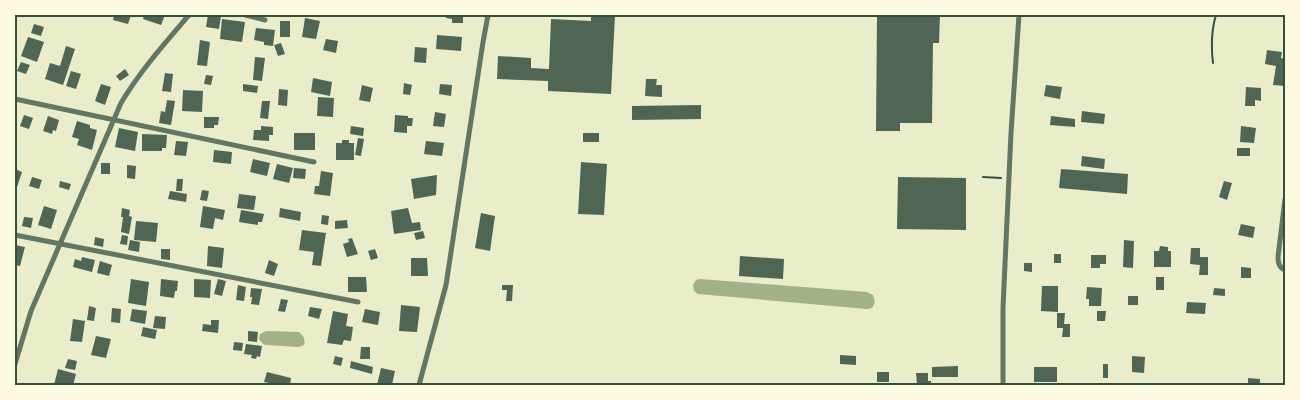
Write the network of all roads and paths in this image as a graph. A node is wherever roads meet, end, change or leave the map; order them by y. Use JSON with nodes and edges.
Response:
{"nodes":[{"id":1,"x":189,"y":15,"type":"edge"},
{"id":2,"x":245,"y":15,"type":"edge"},
{"id":3,"x":488,"y":15,"type":"edge"},
{"id":4,"x":1019,"y":15,"type":"edge"},
{"id":5,"x":1216,"y":15,"type":"edge"},
{"id":6,"x":265,"y":20,"type":"dead end"},
{"id":7,"x":1213,"y":63,"type":"dead end"},
{"id":8,"x":15,"y":99,"type":"edge"},
{"id":9,"x":113,"y":121,"type":"junction"},
{"id":10,"x":314,"y":162,"type":"dead end"},
{"id":11,"x":983,"y":177,"type":"dead end"},
{"id":12,"x":1009,"y":178,"type":"junction"},
{"id":13,"x":1285,"y":199,"type":"edge"},
{"id":14,"x":15,"y":235,"type":"edge"},
{"id":15,"x":60,"y":245,"type":"junction"},
{"id":16,"x":1285,"y":270,"type":"edge"},
{"id":17,"x":358,"y":302,"type":"dead end"},
{"id":18,"x":15,"y":364,"type":"edge"},
{"id":19,"x":419,"y":385,"type":"edge"},
{"id":20,"x":1003,"y":385,"type":"edge"}],
"edges":[{"from":1,"to":9,"type":"street"},
{"from":2,"to":6,"type":"street"},
{"from":3,"to":19,"type":"street"},
{"from":4,"to":12,"type":"street"},
{"from":5,"to":7,"type":"path"},
{"from":8,"to":9,"type":"street"},
{"from":9,"to":10,"type":"street"},
{"from":9,"to":15,"type":"street"},
{"from":11,"to":12,"type":"path"},
{"from":12,"to":20,"type":"street"},
{"from":13,"to":16,"type":"street"},
{"from":14,"to":15,"type":"street"},
{"from":15,"to":17,"type":"street"},
{"from":15,"to":18,"type":"street"}]}
